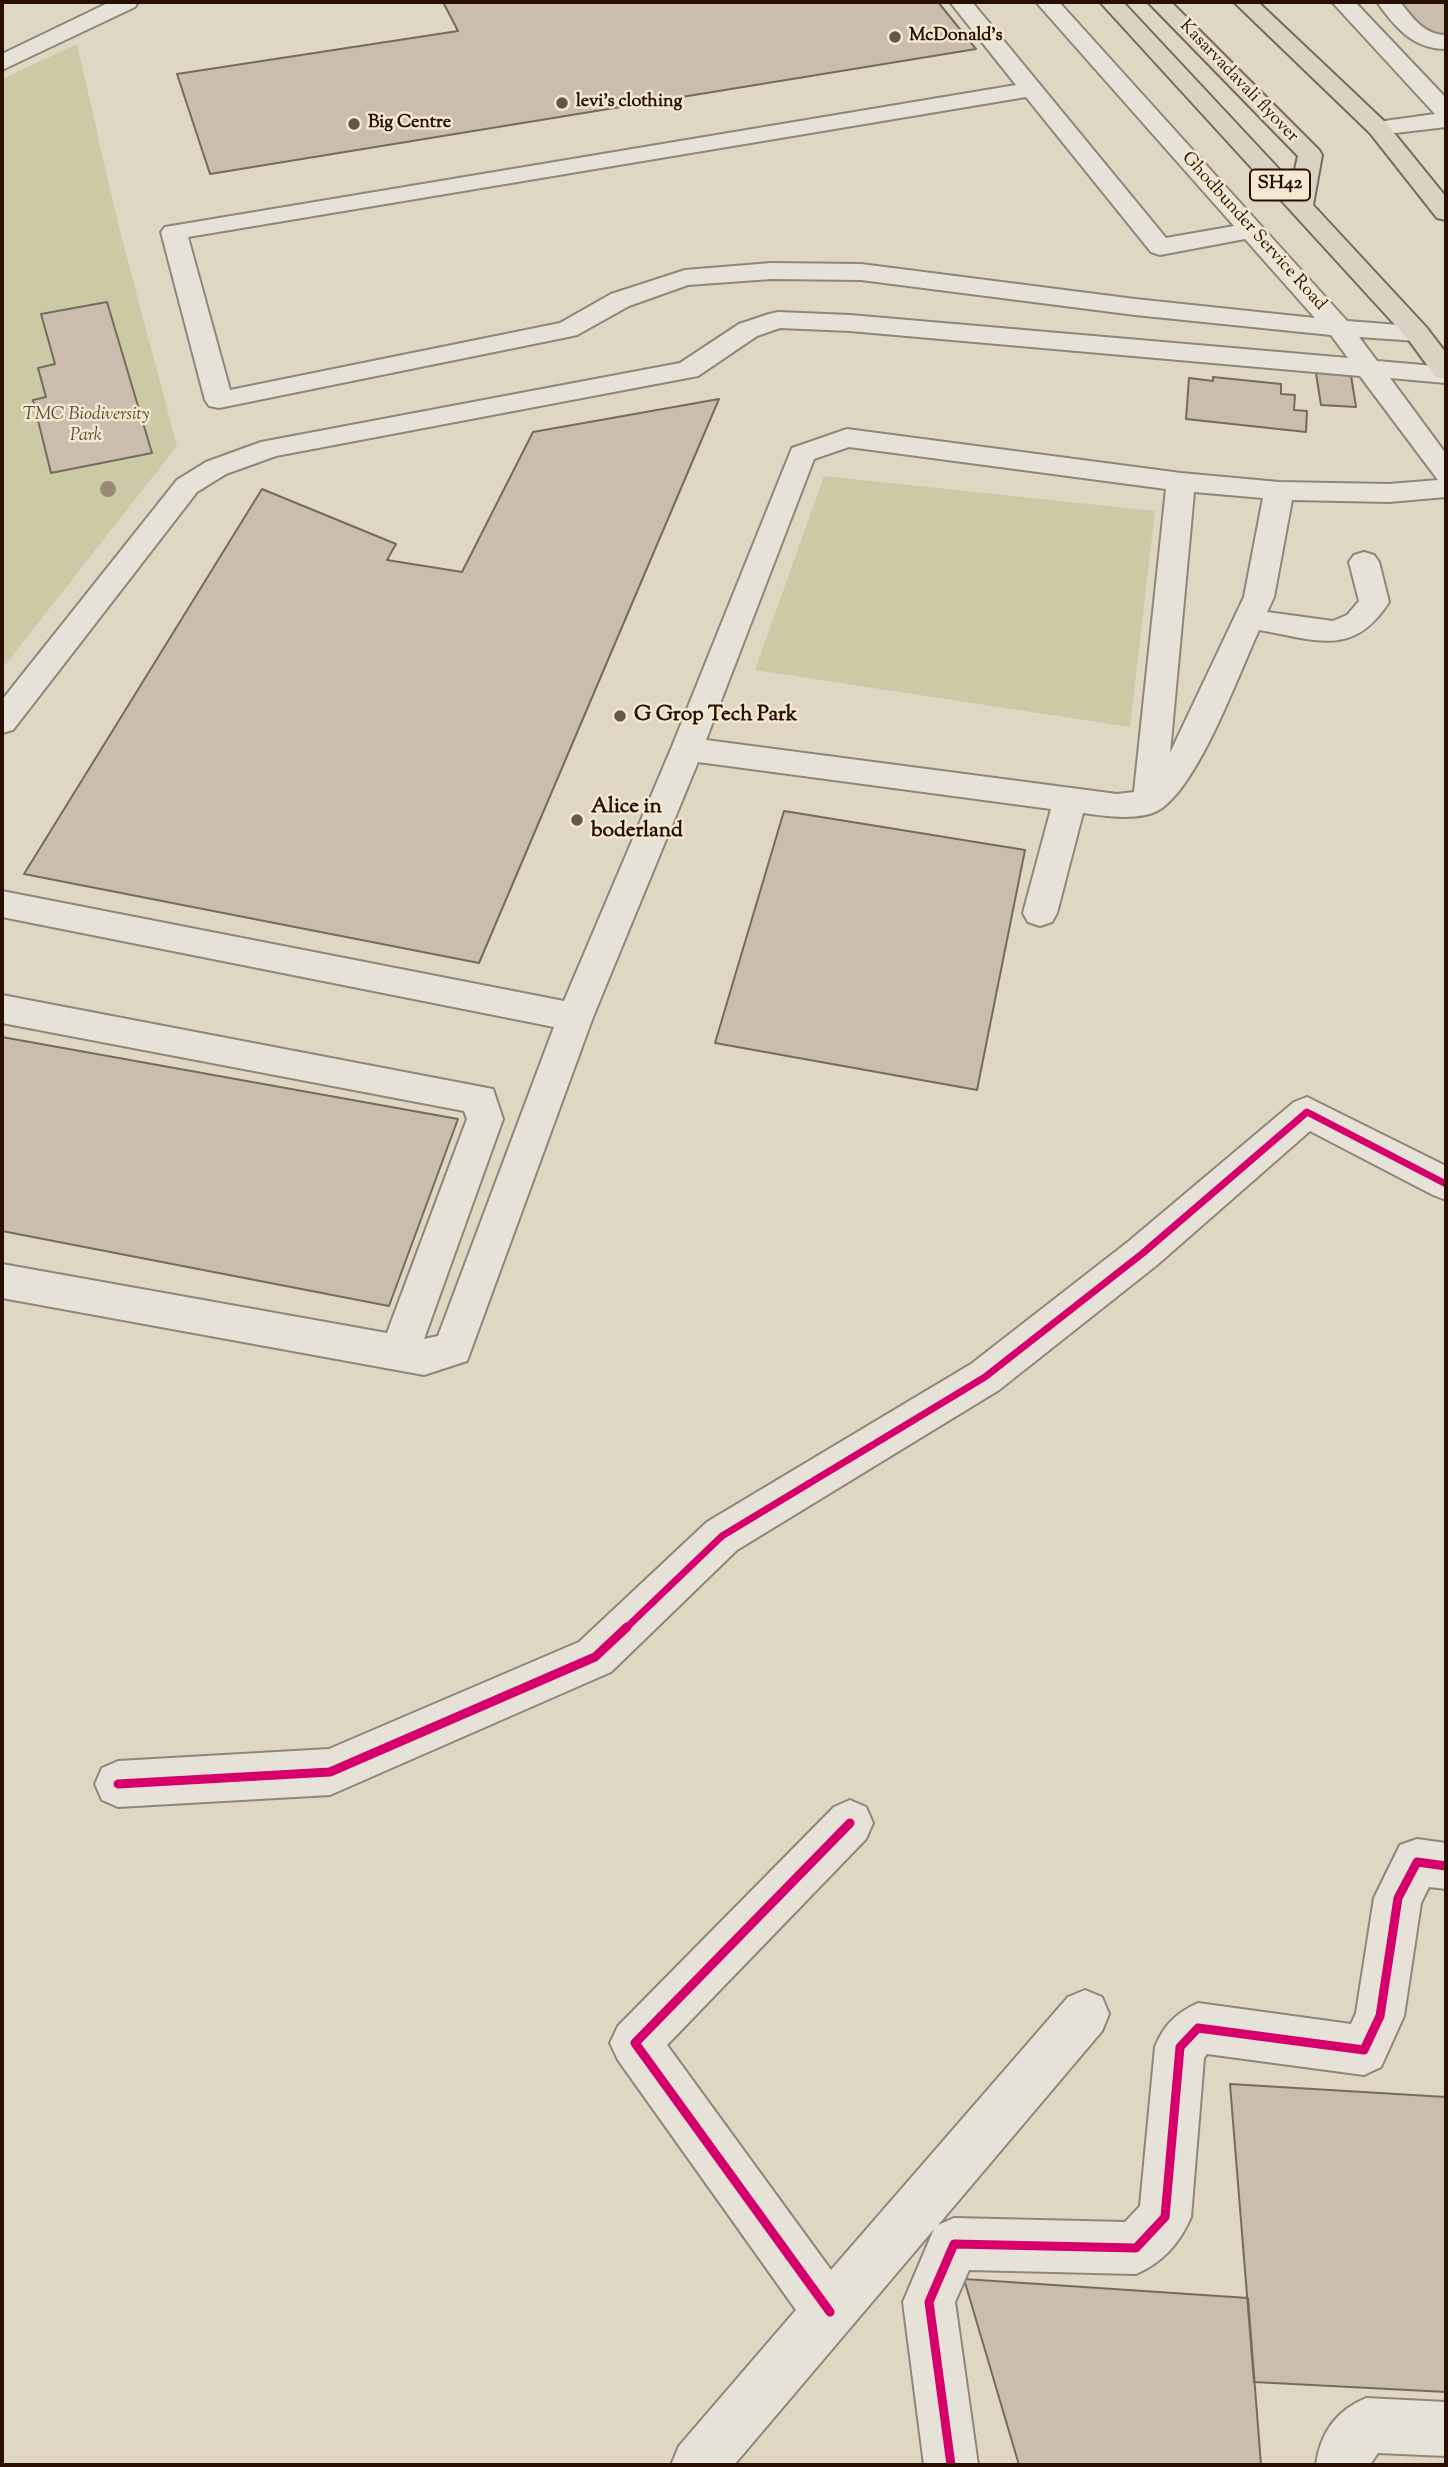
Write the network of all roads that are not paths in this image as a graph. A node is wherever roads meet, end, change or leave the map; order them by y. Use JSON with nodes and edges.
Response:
{"nodes":[{"id":1,"x":127,"y":2,"type":"edge"},
{"id":2,"x":961,"y":2,"type":"edge"},
{"id":3,"x":1047,"y":2,"type":"edge"},
{"id":4,"x":1111,"y":2,"type":"edge"},
{"id":5,"x":1159,"y":2,"type":"edge"},
{"id":6,"x":1245,"y":2,"type":"edge"},
{"id":7,"x":1343,"y":2,"type":"edge"},
{"id":8,"x":1388,"y":2,"type":"edge"},
{"id":9,"x":1446,"y":41,"type":"edge"},
{"id":10,"x":8,"y":56,"type":"edge"},
{"id":11,"x":1031,"y":89,"type":"junction"},
{"id":12,"x":1446,"y":112,"type":"edge"},
{"id":13,"x":1446,"y":120,"type":"edge"},
{"id":14,"x":1378,"y":128,"type":"junction"},
{"id":15,"x":1300,"y":207,"type":"junction"},
{"id":16,"x":1446,"y":213,"type":"edge"},
{"id":17,"x":1252,"y":230,"type":"junction"},
{"id":18,"x":1339,"y":328,"type":"junction"},
{"id":19,"x":1417,"y":333,"type":"junction"},
{"id":20,"x":1369,"y":369,"type":"junction"},
{"id":21,"x":1446,"y":373,"type":"edge"},
{"id":22,"x":1446,"y":473,"type":"edge"},
{"id":23,"x":1181,"y":482,"type":"junction"},
{"id":24,"x":1446,"y":488,"type":"edge"},
{"id":25,"x":1279,"y":491,"type":"junction"},
{"id":26,"x":1364,"y":562,"type":"dead end"},
{"id":27,"x":1249,"y":620,"type":"junction"},
{"id":28,"x":2,"y":722,"type":"edge"},
{"id":29,"x":687,"y":749,"type":"junction"},
{"id":30,"x":1070,"y":800,"type":"junction"},
{"id":31,"x":1149,"y":801,"type":"junction"},
{"id":32,"x":2,"y":904,"type":"edge"},
{"id":33,"x":1040,"y":913,"type":"dead end"},
{"id":34,"x":2,"y":1009,"type":"edge"},
{"id":35,"x":575,"y":1017,"type":"junction"},
{"id":36,"x":1446,"y":1184,"type":"edge"},
{"id":37,"x":2,"y":1282,"type":"edge"},
{"id":38,"x":399,"y":1353,"type":"junction"},
{"id":39,"x":118,"y":1784,"type":"dead end"},
{"id":40,"x":850,"y":1823,"type":"dead end"},
{"id":41,"x":1446,"y":1866,"type":"edge"},
{"id":42,"x":1085,"y":2014,"type":"dead end"},
{"id":43,"x":830,"y":2312,"type":"junction"},
{"id":44,"x":1446,"y":2429,"type":"edge"},
{"id":45,"x":698,"y":2465,"type":"edge"},
{"id":46,"x":951,"y":2465,"type":"edge"},
{"id":47,"x":1343,"y":2465,"type":"edge"}],
"edges":[{"from":1,"to":10,"type":"street"},
{"from":2,"to":11,"type":"street"},
{"from":3,"to":17,"type":"street","name":"Ghodbunder Service Road"},
{"from":4,"to":15,"type":"main road","number":"SH42"},
{"from":5,"to":15,"type":"main road","name":"Kasarvadavali flyover"},
{"from":6,"to":14,"type":"main road"},
{"from":7,"to":12,"type":"street"},
{"from":8,"to":9,"type":"street"},
{"from":11,"to":17,"type":"street"},
{"from":11,"to":18,"type":"street"},
{"from":13,"to":14,"type":"street"},
{"from":14,"to":16,"type":"main road"},
{"from":15,"to":19,"type":"main road","number":"SH42"},
{"from":17,"to":18,"type":"street","name":"Ghodbunder Service Road"},
{"from":18,"to":19,"type":"street"},
{"from":18,"to":20,"type":"street","name":"Ghodbunder Service Road"},
{"from":19,"to":21,"type":"main road","number":"SH42"},
{"from":20,"to":21,"type":"street"},
{"from":20,"to":22,"type":"street","name":"Ghodbunder Service Road"},
{"from":20,"to":28,"type":"street"},
{"from":23,"to":25,"type":"street"},
{"from":23,"to":29,"type":"street"},
{"from":23,"to":31,"type":"street"},
{"from":24,"to":25,"type":"street"},
{"from":25,"to":27,"type":"street"},
{"from":26,"to":27,"type":"street"},
{"from":27,"to":31,"type":"street"},
{"from":29,"to":30,"type":"street"},
{"from":29,"to":35,"type":"street"},
{"from":30,"to":31,"type":"street"},
{"from":30,"to":33,"type":"street"},
{"from":32,"to":35,"type":"street"},
{"from":34,"to":38,"type":"street"},
{"from":35,"to":38,"type":"street"},
{"from":36,"to":39,"type":"street"},
{"from":37,"to":38,"type":"street"},
{"from":40,"to":43,"type":"street"},
{"from":41,"to":46,"type":"street"},
{"from":42,"to":43,"type":"street"},
{"from":43,"to":45,"type":"street"},
{"from":44,"to":47,"type":"street"}]}
